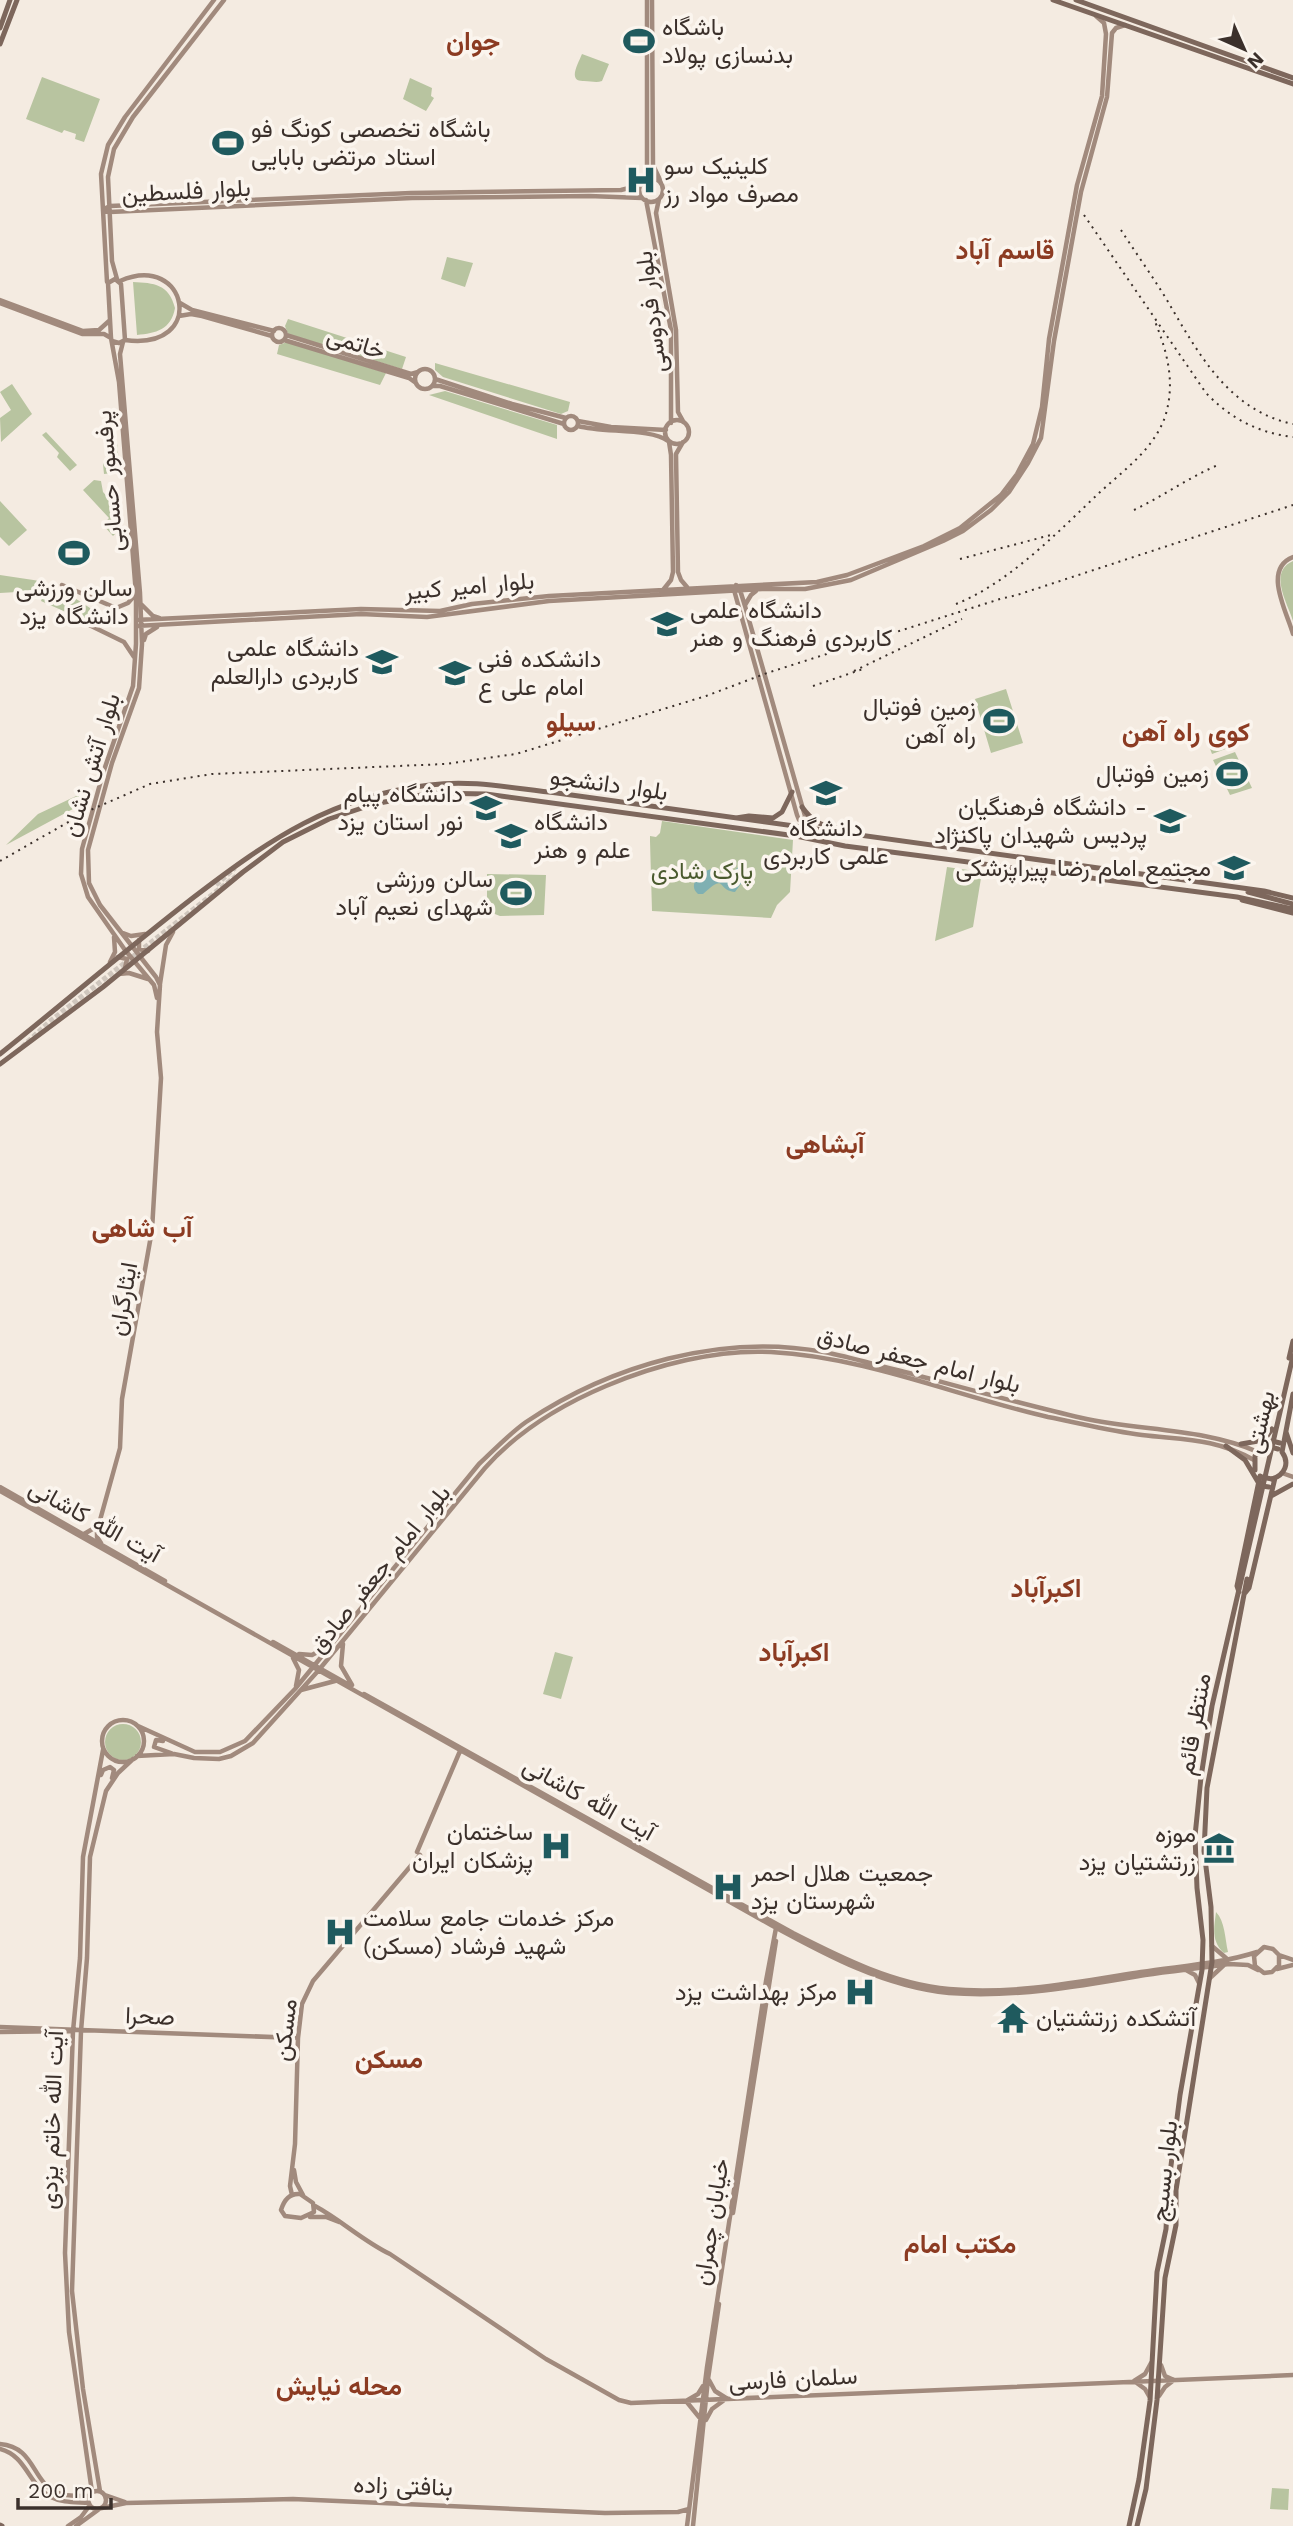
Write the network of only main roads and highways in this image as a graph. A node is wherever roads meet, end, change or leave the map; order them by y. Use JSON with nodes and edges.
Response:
{"nodes":[{"id":1,"x":10,"y":0,"type":"edge"},
{"id":2,"x":17,"y":0,"type":"edge"},
{"id":3,"x":214,"y":0,"type":"edge"},
{"id":4,"x":225,"y":0,"type":"edge"},
{"id":5,"x":646,"y":0,"type":"edge"},
{"id":6,"x":652,"y":0,"type":"edge"},
{"id":7,"x":1053,"y":0,"type":"edge"},
{"id":8,"x":1076,"y":0,"type":"edge"},
{"id":9,"x":1089,"y":12,"type":"junction"},
{"id":10,"x":1125,"y":25,"type":"junction"},
{"id":11,"x":0,"y":28,"type":"edge"},
{"id":12,"x":0,"y":44,"type":"edge"},
{"id":13,"x":1198,"y":47,"type":"junction"},
{"id":14,"x":1293,"y":78,"type":"edge"},
{"id":15,"x":1293,"y":84,"type":"edge"},
{"id":16,"x":1103,"y":102,"type":"junction"},
{"id":17,"x":647,"y":172,"type":"junction"},
{"id":18,"x":655,"y":172,"type":"junction"},
{"id":19,"x":660,"y":182,"type":"junction"},
{"id":20,"x":642,"y":183,"type":"junction"},
{"id":21,"x":108,"y":189,"type":"junction"},
{"id":22,"x":629,"y":189,"type":"junction"},
{"id":23,"x":412,"y":195,"type":"junction"},
{"id":24,"x":632,"y":196,"type":"junction"},
{"id":25,"x":644,"y":199,"type":"junction"},
{"id":26,"x":659,"y":199,"type":"junction"},
{"id":27,"x":110,"y":209,"type":"junction"},
{"id":28,"x":122,"y":209,"type":"junction"},
{"id":29,"x":103,"y":210,"type":"junction"},
{"id":30,"x":653,"y":213,"type":"junction"},
{"id":31,"x":110,"y":228,"type":"junction"},
{"id":32,"x":119,"y":281,"type":"junction"},
{"id":33,"x":107,"y":283,"type":"junction"},
{"id":34,"x":0,"y":301,"type":"edge"},
{"id":35,"x":180,"y":303,"type":"junction"},
{"id":36,"x":179,"y":316,"type":"junction"},
{"id":37,"x":110,"y":320,"type":"junction"},
{"id":38,"x":102,"y":327,"type":"junction"},
{"id":39,"x":104,"y":334,"type":"junction"},
{"id":40,"x":273,"y":334,"type":"junction"},
{"id":41,"x":285,"y":338,"type":"junction"},
{"id":42,"x":111,"y":340,"type":"junction"},
{"id":43,"x":124,"y":341,"type":"junction"},
{"id":44,"x":418,"y":372,"type":"junction"},
{"id":45,"x":435,"y":379,"type":"junction"},
{"id":46,"x":416,"y":383,"type":"junction"},
{"id":47,"x":432,"y":386,"type":"junction"},
{"id":48,"x":565,"y":421,"type":"junction"},
{"id":49,"x":683,"y":421,"type":"junction"},
{"id":50,"x":671,"y":422,"type":"junction"},
{"id":51,"x":578,"y":423,"type":"junction"},
{"id":52,"x":666,"y":429,"type":"junction"},
{"id":53,"x":668,"y":442,"type":"junction"},
{"id":54,"x":682,"y":442,"type":"junction"},
{"id":55,"x":1293,"y":557,"type":"edge"},
{"id":56,"x":62,"y":585,"type":"dead end"},
{"id":57,"x":762,"y":586,"type":"junction"},
{"id":58,"x":688,"y":588,"type":"junction"},
{"id":59,"x":737,"y":588,"type":"junction"},
{"id":60,"x":663,"y":590,"type":"junction"},
{"id":61,"x":719,"y":591,"type":"junction"},
{"id":62,"x":136,"y":594,"type":"junction"},
{"id":63,"x":601,"y":596,"type":"junction"},
{"id":64,"x":141,"y":604,"type":"junction"},
{"id":65,"x":742,"y":607,"type":"junction"},
{"id":66,"x":163,"y":622,"type":"junction"},
{"id":67,"x":85,"y":623,"type":"dead end"},
{"id":68,"x":139,"y":623,"type":"junction"},
{"id":69,"x":1293,"y":632,"type":"edge"},
{"id":70,"x":142,"y":644,"type":"junction"},
{"id":71,"x":136,"y":659,"type":"junction"},
{"id":72,"x":792,"y":792,"type":"junction"},
{"id":73,"x":557,"y":793,"type":"junction"},
{"id":74,"x":569,"y":795,"type":"junction"},
{"id":75,"x":556,"y":802,"type":"junction"},
{"id":76,"x":568,"y":803,"type":"junction"},
{"id":77,"x":802,"y":807,"type":"junction"},
{"id":78,"x":728,"y":819,"type":"junction"},
{"id":79,"x":861,"y":837,"type":"junction"},
{"id":80,"x":860,"y":848,"type":"junction"},
{"id":81,"x":1239,"y":888,"type":"junction"},
{"id":82,"x":1293,"y":898,"type":"edge"},
{"id":83,"x":1293,"y":909,"type":"edge"},
{"id":84,"x":177,"y":927,"type":"junction"},
{"id":85,"x":115,"y":931,"type":"junction"},
{"id":86,"x":146,"y":934,"type":"junction"},
{"id":87,"x":139,"y":939,"type":"junction"},
{"id":88,"x":128,"y":948,"type":"junction"},
{"id":89,"x":148,"y":950,"type":"junction"},
{"id":90,"x":137,"y":959,"type":"junction"},
{"id":91,"x":113,"y":960,"type":"junction"},
{"id":92,"x":125,"y":969,"type":"junction"},
{"id":93,"x":118,"y":974,"type":"junction"},
{"id":94,"x":149,"y":979,"type":"junction"},
{"id":95,"x":160,"y":985,"type":"junction"},
{"id":96,"x":157,"y":1004,"type":"junction"},
{"id":97,"x":0,"y":1054,"type":"edge"},
{"id":98,"x":0,"y":1064,"type":"edge"},
{"id":99,"x":1293,"y":1340,"type":"edge"},
{"id":100,"x":1293,"y":1356,"type":"edge"},
{"id":101,"x":1293,"y":1371,"type":"edge"},
{"id":102,"x":1293,"y":1394,"type":"edge"},
{"id":103,"x":992,"y":1395,"type":"junction"},
{"id":104,"x":1002,"y":1398,"type":"junction"},
{"id":105,"x":991,"y":1402,"type":"junction"},
{"id":106,"x":1000,"y":1404,"type":"junction"},
{"id":107,"x":1272,"y":1429,"type":"junction"},
{"id":108,"x":1286,"y":1429,"type":"junction"},
{"id":109,"x":1270,"y":1443,"type":"junction"},
{"id":110,"x":1241,"y":1444,"type":"junction"},
{"id":111,"x":1226,"y":1446,"type":"junction"},
{"id":112,"x":1281,"y":1446,"type":"junction"},
{"id":113,"x":1251,"y":1448,"type":"junction"},
{"id":114,"x":1258,"y":1452,"type":"junction"},
{"id":115,"x":1293,"y":1453,"type":"edge"},
{"id":116,"x":1251,"y":1458,"type":"junction"},
{"id":117,"x":1290,"y":1465,"type":"edge"},
{"id":118,"x":1282,"y":1474,"type":"junction"},
{"id":119,"x":1261,"y":1476,"type":"junction"},
{"id":120,"x":1293,"y":1477,"type":"edge"},
{"id":121,"x":1274,"y":1478,"type":"junction"},
{"id":122,"x":1293,"y":1484,"type":"edge"},
{"id":123,"x":1259,"y":1486,"type":"junction"},
{"id":124,"x":0,"y":1489,"type":"edge"},
{"id":125,"x":1270,"y":1492,"type":"junction"},
{"id":126,"x":1261,"y":1496,"type":"joint"},
{"id":127,"x":1262,"y":1506,"type":"joint"},
{"id":128,"x":101,"y":1514,"type":"junction"},
{"id":129,"x":431,"y":1524,"type":"junction"},
{"id":130,"x":96,"y":1527,"type":"junction"},
{"id":131,"x":435,"y":1529,"type":"junction"},
{"id":132,"x":424,"y":1532,"type":"junction"},
{"id":133,"x":84,"y":1534,"type":"junction"},
{"id":134,"x":430,"y":1535,"type":"junction"},
{"id":135,"x":93,"y":1539,"type":"junction"},
{"id":136,"x":102,"y":1545,"type":"junction"},
{"id":137,"x":1241,"y":1595,"type":"junction"},
{"id":138,"x":344,"y":1640,"type":"junction"},
{"id":139,"x":334,"y":1643,"type":"junction"},
{"id":140,"x":293,"y":1655,"type":"junction"},
{"id":141,"x":316,"y":1668,"type":"junction"},
{"id":142,"x":335,"y":1681,"type":"junction"},
{"id":143,"x":354,"y":1688,"type":"junction"},
{"id":144,"x":298,"y":1690,"type":"junction"},
{"id":145,"x":138,"y":1726,"type":"junction"},
{"id":146,"x":168,"y":1741,"type":"junction"},
{"id":147,"x":461,"y":1749,"type":"junction"},
{"id":148,"x":103,"y":1750,"type":"junction"},
{"id":149,"x":174,"y":1754,"type":"junction"},
{"id":150,"x":135,"y":1758,"type":"junction"},
{"id":151,"x":99,"y":1779,"type":"junction"},
{"id":152,"x":111,"y":1782,"type":"junction"},
{"id":153,"x":1198,"y":1893,"type":"junction"},
{"id":154,"x":1209,"y":1893,"type":"junction"},
{"id":155,"x":1211,"y":1907,"type":"junction"},
{"id":156,"x":1200,"y":1909,"type":"junction"},
{"id":157,"x":776,"y":1928,"type":"junction"},
{"id":158,"x":789,"y":1934,"type":"junction"},
{"id":159,"x":775,"y":1943,"type":"junction"},
{"id":160,"x":1212,"y":1946,"type":"junction"},
{"id":161,"x":1203,"y":1948,"type":"junction"},
{"id":162,"x":1257,"y":1952,"type":"junction"},
{"id":163,"x":1279,"y":1955,"type":"junction"},
{"id":164,"x":80,"y":1958,"type":"junction"},
{"id":165,"x":87,"y":1958,"type":"junction"},
{"id":166,"x":1226,"y":1962,"type":"junction"},
{"id":167,"x":1293,"y":1962,"type":"edge"},
{"id":168,"x":1211,"y":1964,"type":"junction"},
{"id":169,"x":1202,"y":1965,"type":"junction"},
{"id":170,"x":1185,"y":1968,"type":"junction"},
{"id":171,"x":79,"y":1969,"type":"junction"},
{"id":172,"x":86,"y":1969,"type":"junction"},
{"id":173,"x":1276,"y":1969,"type":"junction"},
{"id":174,"x":1258,"y":1970,"type":"junction"},
{"id":175,"x":1208,"y":1982,"type":"junction"},
{"id":176,"x":924,"y":1986,"type":"junction"},
{"id":177,"x":1199,"y":1986,"type":"junction"},
{"id":178,"x":74,"y":2016,"type":"junction"},
{"id":179,"x":82,"y":2022,"type":"junction"},
{"id":180,"x":0,"y":2029,"type":"edge"},
{"id":181,"x":64,"y":2031,"type":"junction"},
{"id":182,"x":73,"y":2031,"type":"junction"},
{"id":183,"x":81,"y":2031,"type":"junction"},
{"id":184,"x":91,"y":2031,"type":"junction"},
{"id":185,"x":298,"y":2038,"type":"junction"},
{"id":186,"x":73,"y":2042,"type":"junction"},
{"id":187,"x":1182,"y":2084,"type":"junction"},
{"id":188,"x":1192,"y":2085,"type":"junction"},
{"id":189,"x":1180,"y":2095,"type":"junction"},
{"id":190,"x":1190,"y":2098,"type":"junction"},
{"id":191,"x":68,"y":2156,"type":"junction"},
{"id":192,"x":75,"y":2156,"type":"junction"},
{"id":193,"x":75,"y":2166,"type":"junction"},
{"id":194,"x":293,"y":2166,"type":"junction"},
{"id":195,"x":68,"y":2167,"type":"junction"},
{"id":196,"x":292,"y":2194,"type":"junction"},
{"id":197,"x":303,"y":2196,"type":"junction"},
{"id":198,"x":315,"y":2206,"type":"junction"},
{"id":199,"x":307,"y":2217,"type":"junction"},
{"id":200,"x":346,"y":2225,"type":"junction"},
{"id":201,"x":1156,"y":2298,"type":"junction"},
{"id":202,"x":1164,"y":2298,"type":"junction"},
{"id":203,"x":1155,"y":2309,"type":"junction"},
{"id":204,"x":1163,"y":2311,"type":"junction"},
{"id":205,"x":1152,"y":2360,"type":"junction"},
{"id":206,"x":1160,"y":2361,"type":"junction"},
{"id":207,"x":1293,"y":2375,"type":"edge"},
{"id":208,"x":707,"y":2379,"type":"junction"},
{"id":209,"x":1152,"y":2380,"type":"junction"},
{"id":210,"x":1159,"y":2380,"type":"junction"},
{"id":211,"x":1174,"y":2380,"type":"junction"},
{"id":212,"x":1134,"y":2381,"type":"junction"},
{"id":213,"x":80,"y":2389,"type":"junction"},
{"id":214,"x":727,"y":2399,"type":"junction"},
{"id":215,"x":705,"y":2400,"type":"junction"},
{"id":216,"x":1150,"y":2400,"type":"junction"},
{"id":217,"x":1157,"y":2400,"type":"junction"},
{"id":218,"x":686,"y":2402,"type":"junction"},
{"id":219,"x":703,"y":2422,"type":"junction"},
{"id":220,"x":701,"y":2438,"type":"junction"},
{"id":221,"x":0,"y":2444,"type":"edge"},
{"id":222,"x":0,"y":2449,"type":"edge"},
{"id":223,"x":1142,"y":2457,"type":"junction"},
{"id":224,"x":1150,"y":2458,"type":"junction"},
{"id":225,"x":98,"y":2482,"type":"junction"},
{"id":226,"x":90,"y":2483,"type":"junction"},
{"id":227,"x":100,"y":2491,"type":"junction"},
{"id":228,"x":91,"y":2494,"type":"junction"},
{"id":229,"x":105,"y":2495,"type":"junction"},
{"id":230,"x":126,"y":2503,"type":"junction"},
{"id":231,"x":89,"y":2504,"type":"junction"},
{"id":232,"x":101,"y":2508,"type":"junction"},
{"id":233,"x":689,"y":2509,"type":"junction"},
{"id":234,"x":678,"y":2512,"type":"junction"},
{"id":235,"x":688,"y":2519,"type":"junction"},
{"id":236,"x":68,"y":2526,"type":"edge"},
{"id":237,"x":76,"y":2526,"type":"edge"},
{"id":238,"x":687,"y":2526,"type":"edge"},
{"id":239,"x":694,"y":2526,"type":"edge"},
{"id":240,"x":1129,"y":2526,"type":"edge"},
{"id":241,"x":1137,"y":2526,"type":"edge"}],
"edges":[{"from":1,"to":11,"type":"main road"},
{"from":2,"to":12,"type":"main road"},
{"from":3,"to":29,"type":"main road","name":"پرفسور حسابی"},
{"from":4,"to":21,"type":"main road"},
{"from":5,"to":17,"type":"main road"},
{"from":6,"to":18,"type":"main road"},
{"from":7,"to":9,"type":"main road"},
{"from":8,"to":13,"type":"main road"},
{"from":9,"to":10,"type":"main road"},
{"from":9,"to":16,"type":"main road"},
{"from":10,"to":13,"type":"main road"},
{"from":10,"to":16,"type":"main road"},
{"from":13,"to":14,"type":"main road"},
{"from":13,"to":15,"type":"main road"},
{"from":16,"to":57,"type":"main road","name":"بلوار امیر کبیر"},
{"from":17,"to":18,"type":"main road"},
{"from":17,"to":20,"type":"main road"},
{"from":18,"to":19,"type":"main road"},
{"from":19,"to":20,"type":"main road"},
{"from":19,"to":26,"type":"main road"},
{"from":20,"to":22,"type":"main road","name":"بلوار فلسطین"},
{"from":20,"to":25,"type":"main road"},
{"from":21,"to":27,"type":"main road"},
{"from":21,"to":28,"type":"main road"},
{"from":22,"to":23,"type":"main road","name":"بلوار فلسطین"},
{"from":22,"to":24,"type":"main road"},
{"from":23,"to":24,"type":"main road","name":"بلوار فلسطین"},
{"from":23,"to":28,"type":"main road","name":"بلوار فلسطین"},
{"from":24,"to":25,"type":"main road","name":"بلوار فلسطین"},
{"from":25,"to":26,"type":"main road"},
{"from":25,"to":30,"type":"main road","name":"بلوار فردوسی"},
{"from":26,"to":30,"type":"main road","name":"بلوار فردوسی"},
{"from":27,"to":28,"type":"main road","name":"بلوار فلسطین"},
{"from":27,"to":29,"type":"main road","name":"بلوار فلسطین"},
{"from":27,"to":31,"type":"main road"},
{"from":28,"to":31,"type":"main road"},
{"from":29,"to":33,"type":"main road","name":"پرفسور حسابی"},
{"from":30,"to":49,"type":"main road","name":"بلوار فردوسی"},
{"from":30,"to":50,"type":"main road","name":"بلوار فردوسی"},
{"from":31,"to":32,"type":"main road"},
{"from":32,"to":33,"type":"main road"},
{"from":32,"to":35,"type":"main road"},
{"from":32,"to":43,"type":"main road"},
{"from":33,"to":37,"type":"main road","name":"پرفسور حسابی"},
{"from":34,"to":38,"type":"main road"},
{"from":34,"to":39,"type":"main road"},
{"from":35,"to":36,"type":"main road"},
{"from":35,"to":40,"type":"main road"},
{"from":36,"to":40,"type":"main road"},
{"from":36,"to":43,"type":"main road"},
{"from":37,"to":38,"type":"main road"},
{"from":37,"to":42,"type":"main road","name":"پرفسور حسابی"},
{"from":38,"to":39,"type":"main road"},
{"from":39,"to":42,"type":"main road"},
{"from":40,"to":41,"type":"main road"},
{"from":40,"to":41,"type":"main road"},
{"from":41,"to":44,"type":"main road","name":"خاتمی"},
{"from":41,"to":46,"type":"main road","name":"خاتمی"},
{"from":42,"to":43,"type":"main road"},
{"from":42,"to":62,"type":"main road","name":"پرفسور حسابی"},
{"from":43,"to":64,"type":"main road","name":"پرفسور حسابی"},
{"from":44,"to":45,"type":"main road"},
{"from":44,"to":46,"type":"main road"},
{"from":45,"to":47,"type":"main road"},
{"from":45,"to":48,"type":"main road"},
{"from":46,"to":47,"type":"main road"},
{"from":47,"to":48,"type":"main road"},
{"from":48,"to":51,"type":"main road"},
{"from":48,"to":51,"type":"main road"},
{"from":49,"to":50,"type":"main road"},
{"from":49,"to":54,"type":"main road"},
{"from":50,"to":52,"type":"main road"},
{"from":51,"to":52,"type":"main road"},
{"from":51,"to":53,"type":"main road"},
{"from":52,"to":53,"type":"main road"},
{"from":53,"to":54,"type":"main road"},
{"from":53,"to":60,"type":"main road"},
{"from":54,"to":58,"type":"main road"},
{"from":55,"to":69,"type":"main road"},
{"from":56,"to":62,"type":"main road"},
{"from":57,"to":59,"type":"main road","name":"بلوار امیر کبیر"},
{"from":57,"to":65,"type":"main road"},
{"from":58,"to":59,"type":"main road","name":"بلوار امیر کبیر"},
{"from":58,"to":60,"type":"main road","name":"بلوار امیر کبیر"},
{"from":59,"to":61,"type":"main road","name":"بلوار امیر کبیر"},
{"from":59,"to":65,"type":"main road"},
{"from":60,"to":63,"type":"main road","name":"بلوار امیر کبیر"},
{"from":61,"to":63,"type":"main road","name":"بلوار امیر کبیر"},
{"from":61,"to":65,"type":"main road"},
{"from":62,"to":68,"type":"main road","name":"پرفسور حسابی"},
{"from":63,"to":66,"type":"main road","name":"بلوار امیر کبیر"},
{"from":64,"to":66,"type":"main road"},
{"from":64,"to":68,"type":"main road","name":"پرفسور حسابی"},
{"from":65,"to":72,"type":"main road"},
{"from":65,"to":77,"type":"main road"},
{"from":66,"to":68,"type":"main road","name":"بلوار امیر کبیر"},
{"from":66,"to":70,"type":"main road"},
{"from":67,"to":71,"type":"main road"},
{"from":68,"to":70,"type":"main road","name":"بلوار آتش نشان"},
{"from":68,"to":71,"type":"main road","name":"بلوار آتش نشان"},
{"from":70,"to":85,"type":"main road","name":"بلوار آتش نشان"},
{"from":71,"to":85,"type":"main road","name":"بلوار آتش نشان"},
{"from":72,"to":77,"type":"main road"},
{"from":72,"to":78,"type":"main road"},
{"from":73,"to":74,"type":"main road","name":"بلوار دانشجو"},
{"from":73,"to":75,"type":"main road"},
{"from":73,"to":86,"type":"main road","name":"بلوار دانشجو"},
{"from":74,"to":76,"type":"main road"},
{"from":74,"to":78,"type":"main road","name":"بلوار دانشجو"},
{"from":75,"to":76,"type":"main road","name":"بلوار دانشجو"},
{"from":75,"to":84,"type":"main road","name":"بلوار دانشجو"},
{"from":76,"to":80,"type":"main road","name":"بلوار دانشجو"},
{"from":77,"to":79,"type":"main road"},
{"from":78,"to":79,"type":"main road","name":"بلوار دانشجو"},
{"from":79,"to":80,"type":"main road"},
{"from":79,"to":81,"type":"main road","name":"بلوار دانشجو"},
{"from":80,"to":83,"type":"main road","name":"بلوار دانشجو"},
{"from":81,"to":82,"type":"main road","name":"بلوار دانشجو"},
{"from":81,"to":83,"type":"main road"},
{"from":84,"to":89,"type":"main road","name":"بلوار دانشجو"},
{"from":84,"to":95,"type":"main road","name":"ایثارگران"},
{"from":85,"to":86,"type":"main road"},
{"from":85,"to":88,"type":"main road","name":"بلوار آتش نشان"},
{"from":85,"to":91,"type":"main road"},
{"from":86,"to":87,"type":"main road","name":"بلوار دانشجو"},
{"from":87,"to":88,"type":"main road","name":"بلوار دانشجو"},
{"from":87,"to":89,"type":"main road"},
{"from":88,"to":90,"type":"main road","name":"بلوار آتش نشان"},
{"from":88,"to":91,"type":"main road","name":"بلوار دانشجو"},
{"from":89,"to":90,"type":"main road","name":"بلوار دانشجو"},
{"from":90,"to":92,"type":"main road","name":"بلوار دانشجو"},
{"from":90,"to":94,"type":"main road","name":"ایثارگران"},
{"from":90,"to":95,"type":"main road"},
{"from":91,"to":92,"type":"main road"},
{"from":91,"to":97,"type":"main road","name":"بلوار دانشجو"},
{"from":92,"to":93,"type":"main road","name":"بلوار دانشجو"},
{"from":93,"to":94,"type":"main road"},
{"from":93,"to":98,"type":"main road","name":"بلوار دانشجو"},
{"from":94,"to":96,"type":"main road","name":"ایثارگران"},
{"from":95,"to":96,"type":"main road","name":"ایثارگران"},
{"from":96,"to":128,"type":"main road","name":"ایثارگران"},
{"from":99,"to":107,"type":"main road"},
{"from":100,"to":126,"type":"main road","name":"بهشتی"},
{"from":101,"to":127,"type":"main road","name":"بهشتی"},
{"from":102,"to":108,"type":"main road"},
{"from":103,"to":104,"type":"main road","name":"بلوار امام جعفر صادق"},
{"from":103,"to":105,"type":"main road"},
{"from":103,"to":129,"type":"main road","name":"بلوار امام جعفر صادق"},
{"from":104,"to":106,"type":"main road"},
{"from":104,"to":110,"type":"main road","name":"بلوار امام جعفر صادق"},
{"from":105,"to":106,"type":"main road","name":"بلوار امام جعفر صادق"},
{"from":105,"to":131,"type":"main road","name":"بلوار امام جعفر صادق"},
{"from":106,"to":111,"type":"main road","name":"بلوار امام جعفر صادق"},
{"from":107,"to":109,"type":"main road"},
{"from":107,"to":110,"type":"main road"},
{"from":108,"to":112,"type":"main road"},
{"from":108,"to":115,"type":"main road"},
{"from":109,"to":112,"type":"main road","bridge":true},
{"from":109,"to":114,"type":"main road"},
{"from":110,"to":113,"type":"main road","name":"بلوار امام جعفر صادق"},
{"from":111,"to":116,"type":"main road","name":"بلوار امام جعفر صادق"},
{"from":111,"to":123,"type":"main road"},
{"from":112,"to":117,"type":"main road"},
{"from":113,"to":114,"type":"main road","name":"بلوار امام جعفر صادق"},
{"from":113,"to":116,"type":"main road"},
{"from":114,"to":116,"type":"main road"},
{"from":116,"to":119,"type":"main road"},
{"from":117,"to":118,"type":"main road"},
{"from":118,"to":120,"type":"main road"},
{"from":118,"to":121,"type":"main road"},
{"from":119,"to":121,"type":"main road","bridge":true},
{"from":119,"to":123,"type":"main road"},
{"from":121,"to":125,"type":"main road"},
{"from":122,"to":125,"type":"main road"},
{"from":123,"to":125,"type":"main road","bridge":true},
{"from":123,"to":137,"type":"main road"},
{"from":124,"to":133,"type":"main road","name":"آیت الله کاشانی"},
{"from":124,"to":140,"type":"main road","name":"آیت الله کاشانی"},
{"from":125,"to":137,"type":"main road"},
{"from":126,"to":137,"type":"main road","name":"منتظر قائم"},
{"from":127,"to":137,"type":"main road","name":"منتظر قائم"},
{"from":128,"to":130,"type":"main road","name":"ایثارگران"},
{"from":128,"to":136,"type":"main road","name":"ایثارگران"},
{"from":129,"to":131,"type":"main road"},
{"from":129,"to":132,"type":"main road","name":"بلوار امام جعفر صادق"},
{"from":130,"to":133,"type":"main road"},
{"from":130,"to":135,"type":"main road","name":"ایثارگران"},
{"from":131,"to":134,"type":"main road","name":"بلوار امام جعفر صادق"},
{"from":132,"to":134,"type":"main road"},
{"from":132,"to":139,"type":"main road","name":"بلوار امام جعفر صادق"},
{"from":133,"to":135,"type":"main road","name":"آیت الله کاشانی"},
{"from":134,"to":138,"type":"main road","name":"بلوار امام جعفر صادق"},
{"from":135,"to":136,"type":"main road","name":"آیت الله کاشانی"},
{"from":136,"to":140,"type":"main road","name":"آیت الله کاشانی"},
{"from":137,"to":153,"type":"main road","name":"منتظر قائم"},
{"from":137,"to":154,"type":"main road","name":"منتظر قائم"},
{"from":138,"to":141,"type":"main road","name":"بلوار امام جعفر صادق"},
{"from":138,"to":143,"type":"main road"},
{"from":139,"to":140,"type":"main road"},
{"from":139,"to":141,"type":"main road","name":"بلوار امام جعفر صادق"},
{"from":140,"to":141,"type":"main road","name":"آیت الله کاشانی"},
{"from":140,"to":144,"type":"main road"},
{"from":141,"to":142,"type":"main road","name":"آیت الله کاشانی"},
{"from":141,"to":143,"type":"main road","name":"آیت الله کاشانی"},
{"from":141,"to":144,"type":"main road"},
{"from":142,"to":144,"type":"main road"},
{"from":142,"to":147,"type":"main road","name":"آیت الله کاشانی"},
{"from":143,"to":147,"type":"main road","name":"آیت الله کاشانی"},
{"from":144,"to":146,"type":"main road"},
{"from":144,"to":149,"type":"main road"},
{"from":145,"to":146,"type":"main road"},
{"from":145,"to":148,"type":"main road"},
{"from":145,"to":150,"type":"main road"},
{"from":146,"to":149,"type":"main road"},
{"from":147,"to":157,"type":"main road","name":"آیت الله کاشانی"},
{"from":147,"to":185,"type":"main road","name":"مسکن"},
{"from":148,"to":150,"type":"main road"},
{"from":148,"to":151,"type":"main road","name":"آیت الله خاتم یزدی"},
{"from":149,"to":150,"type":"main road"},
{"from":150,"to":152,"type":"main road"},
{"from":151,"to":152,"type":"main road"},
{"from":151,"to":164,"type":"main road","name":"آیت الله خاتم یزدی"},
{"from":152,"to":165,"type":"main road","name":"آیت الله خاتم یزدی"},
{"from":153,"to":154,"type":"main road"},
{"from":153,"to":156,"type":"main road","name":"منتظر قائم"},
{"from":154,"to":155,"type":"main road","name":"منتظر قائم"},
{"from":155,"to":156,"type":"main road"},
{"from":155,"to":160,"type":"main road","name":"منتظر قائم"},
{"from":156,"to":161,"type":"main road","name":"منتظر قائم"},
{"from":157,"to":158,"type":"main road","name":"آیت الله کاشانی"},
{"from":157,"to":159,"type":"main road","name":"خیابان چمران"},
{"from":157,"to":176,"type":"main road","name":"آیت الله کاشانی"},
{"from":157,"to":208,"type":"main road","name":"خیابان چمران"},
{"from":158,"to":159,"type":"main road"},
{"from":158,"to":176,"type":"main road","name":"آیت الله کاشانی"},
{"from":159,"to":208,"type":"main road","name":"خیابان چمران"},
{"from":160,"to":166,"type":"main road"},
{"from":160,"to":168,"type":"main road","name":"منتظر قائم"},
{"from":161,"to":169,"type":"main road","name":"منتظر قائم"},
{"from":161,"to":170,"type":"main road"},
{"from":162,"to":163,"type":"main road"},
{"from":162,"to":166,"type":"main road"},
{"from":162,"to":174,"type":"main road"},
{"from":163,"to":167,"type":"main road"},
{"from":163,"to":173,"type":"main road"},
{"from":164,"to":165,"type":"main road"},
{"from":164,"to":171,"type":"main road","name":"آیت الله خاتم یزدی"},
{"from":165,"to":172,"type":"main road","name":"آیت الله خاتم یزدی"},
{"from":166,"to":168,"type":"main road"},
{"from":166,"to":174,"type":"main road"},
{"from":166,"to":175,"type":"main road"},
{"from":167,"to":173,"type":"main road"},
{"from":168,"to":169,"type":"main road","name":"آیت الله کاشانی"},
{"from":168,"to":175,"type":"main road","name":"بلوار بسیج"},
{"from":169,"to":170,"type":"main road","name":"آیت الله کاشانی"},
{"from":169,"to":177,"type":"main road","name":"بلوار بسیج"},
{"from":170,"to":176,"type":"main road","name":"آیت الله کاشانی"},
{"from":170,"to":177,"type":"main road"},
{"from":171,"to":172,"type":"main road"},
{"from":171,"to":178,"type":"main road","name":"آیت الله خاتم یزدی"},
{"from":172,"to":179,"type":"main road","name":"آیت الله خاتم یزدی"},
{"from":173,"to":174,"type":"main road"},
{"from":175,"to":188,"type":"main road","name":"بلوار بسیج"},
{"from":177,"to":187,"type":"main road","name":"بلوار بسیج"},
{"from":178,"to":181,"type":"main road"},
{"from":178,"to":182,"type":"main road","name":"آیت الله خاتم یزدی"},
{"from":179,"to":183,"type":"main road","name":"آیت الله خاتم یزدی"},
{"from":179,"to":184,"type":"main road"},
{"from":180,"to":181,"type":"main road","name":"صحرا"},
{"from":181,"to":182,"type":"main road","name":"صحرا"},
{"from":181,"to":186,"type":"main road"},
{"from":182,"to":183,"type":"main road","name":"صحرا"},
{"from":182,"to":186,"type":"main road","name":"آیت الله خاتم یزدی"},
{"from":183,"to":184,"type":"main road","name":"صحرا"},
{"from":183,"to":192,"type":"main road","name":"آیت الله خاتم یزدی"},
{"from":184,"to":185,"type":"main road","name":"صحرا"},
{"from":185,"to":194,"type":"main road","name":"مسکن"},
{"from":186,"to":191,"type":"main road","name":"آیت الله خاتم یزدی"},
{"from":187,"to":188,"type":"main road"},
{"from":187,"to":189,"type":"main road","name":"بلوار بسیج"},
{"from":188,"to":190,"type":"main road","name":"بلوار بسیج"},
{"from":189,"to":190,"type":"main road"},
{"from":189,"to":201,"type":"main road","name":"بلوار بسیج"},
{"from":190,"to":202,"type":"main road","name":"بلوار بسیج"},
{"from":191,"to":192,"type":"main road"},
{"from":191,"to":195,"type":"main road","name":"آیت الله خاتم یزدی"},
{"from":192,"to":193,"type":"main road","name":"آیت الله خاتم یزدی"},
{"from":193,"to":195,"type":"main road"},
{"from":193,"to":213,"type":"main road","name":"آیت الله خاتم یزدی"},
{"from":194,"to":196,"type":"main road","name":"مسکن"},
{"from":194,"to":197,"type":"main road"},
{"from":195,"to":213,"type":"main road","name":"آیت الله خاتم یزدی"},
{"from":196,"to":197,"type":"main road"},
{"from":196,"to":199,"type":"main road"},
{"from":197,"to":198,"type":"main road"},
{"from":198,"to":199,"type":"main road"},
{"from":198,"to":200,"type":"main road","name":"سلمان فارسی"},
{"from":199,"to":200,"type":"main road"},
{"from":200,"to":218,"type":"main road","name":"سلمان فارسی"},
{"from":201,"to":202,"type":"main road"},
{"from":201,"to":203,"type":"main road","name":"بلوار بسیج"},
{"from":202,"to":204,"type":"main road","name":"بلوار بسیج"},
{"from":203,"to":204,"type":"main road"},
{"from":203,"to":205,"type":"main road","name":"بلوار بسیج"},
{"from":204,"to":206,"type":"main road","name":"بلوار بسیج"},
{"from":205,"to":209,"type":"main road","name":"بلوار بسیج"},
{"from":205,"to":212,"type":"main road"},
{"from":206,"to":210,"type":"main road","name":"بلوار بسیج"},
{"from":206,"to":211,"type":"main road"},
{"from":207,"to":211,"type":"main road","name":"سلمان فارسی"},
{"from":208,"to":214,"type":"main road"},
{"from":208,"to":215,"type":"main road","name":"خیابان چمران"},
{"from":208,"to":218,"type":"main road"},
{"from":209,"to":210,"type":"main road","name":"سلمان فارسی"},
{"from":209,"to":212,"type":"main road","name":"سلمان فارسی"},
{"from":209,"to":216,"type":"main road","name":"بلوار بسیج"},
{"from":210,"to":211,"type":"main road","name":"سلمان فارسی"},
{"from":210,"to":217,"type":"main road","name":"بلوار بسیج"},
{"from":211,"to":217,"type":"main road"},
{"from":212,"to":214,"type":"main road","name":"سلمان فارسی"},
{"from":212,"to":216,"type":"main road"},
{"from":213,"to":225,"type":"main road","name":"آیت الله خاتم یزدی"},
{"from":213,"to":226,"type":"main road","name":"آیت الله خاتم یزدی"},
{"from":214,"to":215,"type":"main road","name":"سلمان فارسی"},
{"from":214,"to":219,"type":"main road"},
{"from":215,"to":218,"type":"main road","name":"سلمان فارسی"},
{"from":215,"to":219,"type":"main road","name":"خیابان چمران"},
{"from":216,"to":223,"type":"main road","name":"بلوار بسیج"},
{"from":217,"to":224,"type":"main road","name":"بلوار بسیج"},
{"from":218,"to":219,"type":"main road"},
{"from":219,"to":220,"type":"main road","name":"خیابان چمران"},
{"from":220,"to":233,"type":"main road","name":"خیابان چمران"},
{"from":220,"to":239,"type":"main road","name":"خیابان چمران"},
{"from":221,"to":228,"type":"main road"},
{"from":222,"to":231,"type":"main road"},
{"from":223,"to":224,"type":"main road"},
{"from":223,"to":240,"type":"main road","name":"بلوار بسیج"},
{"from":224,"to":241,"type":"main road","name":"بلوار بسیج"},
{"from":225,"to":226,"type":"main road"},
{"from":225,"to":227,"type":"main road","name":"آیت الله خاتم یزدی"},
{"from":226,"to":228,"type":"main road","name":"آیت الله خاتم یزدی"},
{"from":227,"to":228,"type":"main road"},
{"from":227,"to":229,"type":"main road"},
{"from":228,"to":231,"type":"main road"},
{"from":229,"to":230,"type":"main road","name":"بنافتی زاده"},
{"from":229,"to":232,"type":"main road"},
{"from":230,"to":232,"type":"main road","name":"بنافتی زاده"},
{"from":230,"to":234,"type":"main road","name":"بنافتی زاده"},
{"from":231,"to":232,"type":"main road"},
{"from":231,"to":236,"type":"main road"},
{"from":232,"to":237,"type":"main road"},
{"from":233,"to":234,"type":"main road","name":"بنافتی زاده"},
{"from":233,"to":235,"type":"main road","name":"خیابان چمران"},
{"from":234,"to":235,"type":"main road"},
{"from":235,"to":238,"type":"main road","name":"خیابان چمران"}]}
